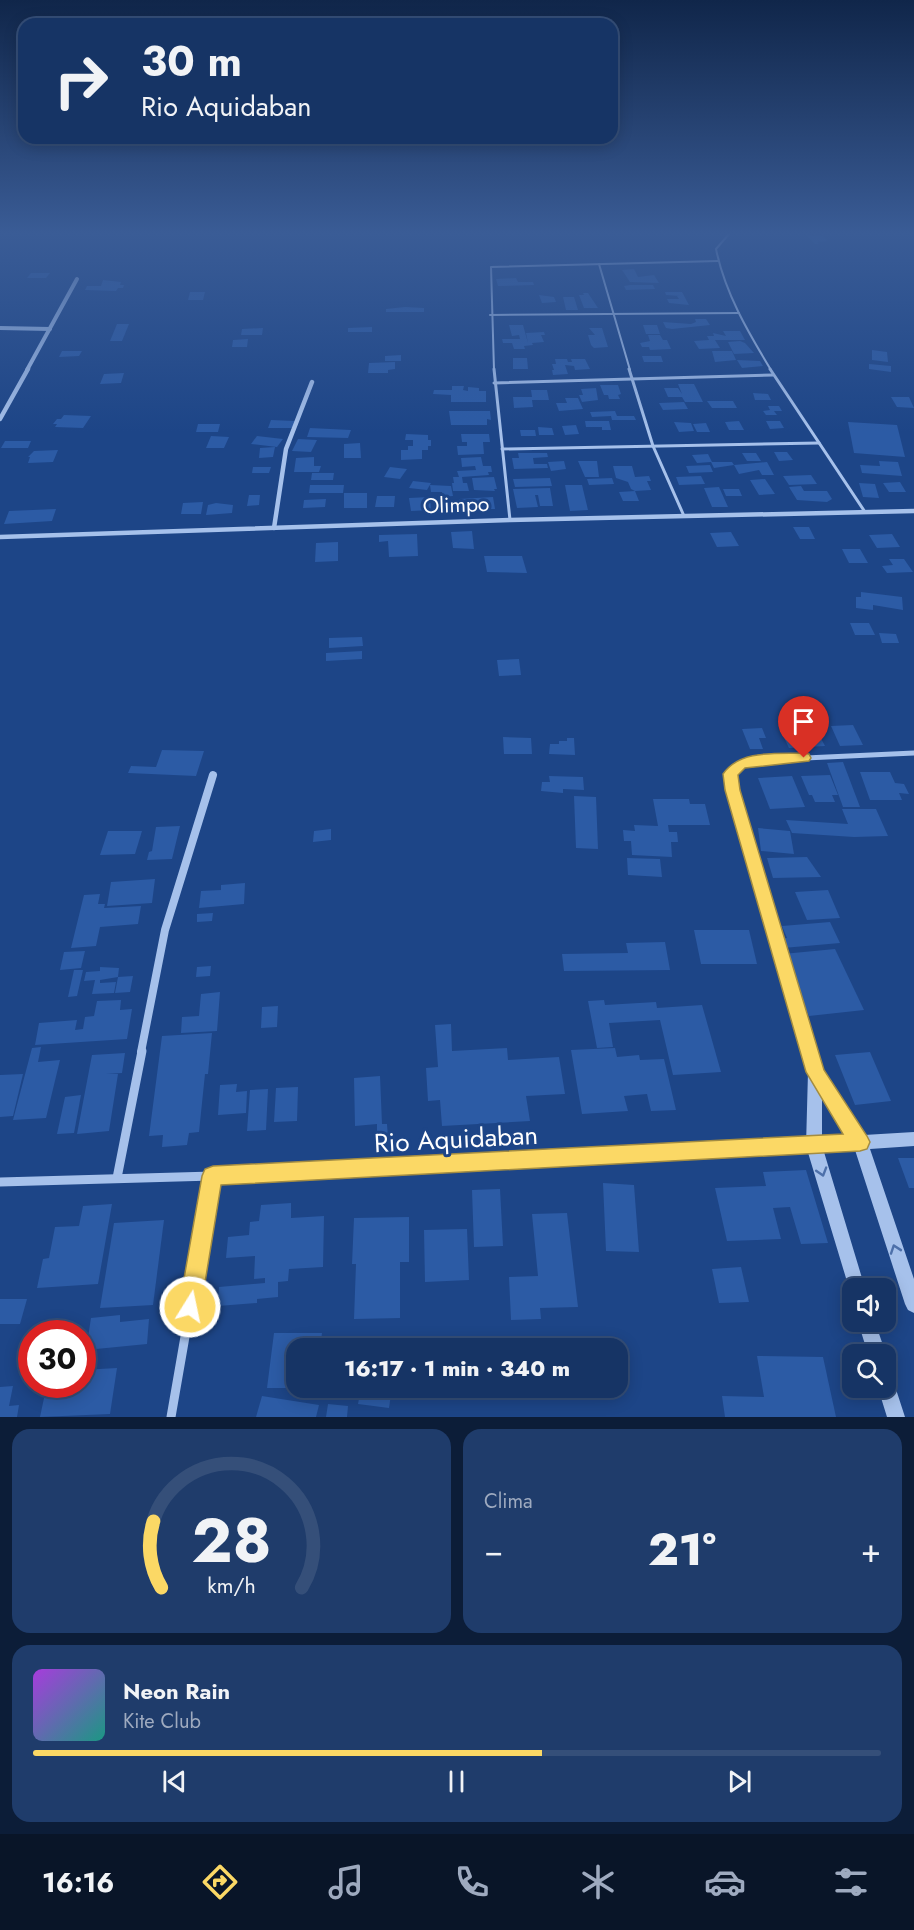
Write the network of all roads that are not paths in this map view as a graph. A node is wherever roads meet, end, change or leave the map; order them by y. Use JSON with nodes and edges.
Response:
{"nodes":[{"id":1,"x":66,"y":300,"type":"edge"},
{"id":2,"x":490,"y":300,"type":"edge"},
{"id":3,"x":609,"y":300,"type":"edge"},
{"id":4,"x":734,"y":300,"type":"edge"},
{"id":5,"x":612,"y":313,"type":"junction"},
{"id":6,"x":739,"y":313,"type":"junction"},
{"id":7,"x":490,"y":315,"type":"junction"},
{"id":8,"x":0,"y":328,"type":"edge"},
{"id":9,"x":50,"y":329,"type":"junction"},
{"id":10,"x":773,"y":375,"type":"junction"},
{"id":11,"x":632,"y":379,"type":"junction"},
{"id":12,"x":312,"y":382,"type":"dead end"},
{"id":13,"x":494,"y":383,"type":"junction"},
{"id":14,"x":0,"y":419,"type":"edge"},
{"id":15,"x":819,"y":443,"type":"junction"},
{"id":16,"x":653,"y":446,"type":"junction"},
{"id":17,"x":502,"y":449,"type":"junction"},
{"id":18,"x":914,"y":511,"type":"edge"},
{"id":19,"x":865,"y":512,"type":"junction"},
{"id":20,"x":684,"y":516,"type":"junction"},
{"id":21,"x":510,"y":520,"type":"junction"},
{"id":22,"x":274,"y":528,"type":"junction"},
{"id":23,"x":0,"y":537,"type":"edge"},
{"id":24,"x":914,"y":753,"type":"edge"},
{"id":25,"x":213,"y":775,"type":"dead end"},
{"id":26,"x":815,"y":1072,"type":"junction"},
{"id":27,"x":914,"y":1139,"type":"edge"},
{"id":28,"x":860,"y":1142,"type":"junction"},
{"id":29,"x":814,"y":1146,"type":"junction"},
{"id":30,"x":213,"y":1176,"type":"junction"},
{"id":31,"x":117,"y":1178,"type":"junction"},
{"id":32,"x":0,"y":1182,"type":"edge"},
{"id":33,"x":854,"y":1278,"type":"edge"},
{"id":34,"x":914,"y":1304,"type":"edge"},
{"id":35,"x":890,"y":1398,"type":"edge"},
{"id":36,"x":171,"y":1417,"type":"edge"},
{"id":37,"x":896,"y":1417,"type":"edge"}],
"edges":[{"from":1,"to":9,"type":"street"},
{"from":2,"to":7,"type":"lane"},
{"from":3,"to":5,"type":"lane"},
{"from":4,"to":6,"type":"lane"},
{"from":5,"to":6,"type":"lane"},
{"from":5,"to":7,"type":"lane"},
{"from":5,"to":11,"type":"lane"},
{"from":6,"to":10,"type":"lane"},
{"from":7,"to":13,"type":"lane"},
{"from":8,"to":9,"type":"street"},
{"from":9,"to":14,"type":"street"},
{"from":10,"to":11,"type":"lane"},
{"from":10,"to":15,"type":"lane"},
{"from":11,"to":13,"type":"lane"},
{"from":11,"to":16,"type":"lane"},
{"from":12,"to":22,"type":"street"},
{"from":13,"to":17,"type":"lane"},
{"from":15,"to":16,"type":"lane"},
{"from":15,"to":19,"type":"lane"},
{"from":16,"to":17,"type":"lane"},
{"from":16,"to":20,"type":"lane"},
{"from":17,"to":21,"type":"lane"},
{"from":18,"to":19,"type":"street","name":"Olimpo"},
{"from":19,"to":20,"type":"street","name":"Olimpo"},
{"from":20,"to":21,"type":"street","name":"Olimpo"},
{"from":21,"to":22,"type":"street","name":"Olimpo"},
{"from":22,"to":23,"type":"street","name":"Olimpo"},
{"from":24,"to":26,"type":"street"},
{"from":25,"to":31,"type":"street"},
{"from":26,"to":28,"type":"street"},
{"from":26,"to":29,"type":"street"},
{"from":27,"to":28,"type":"street","name":"Rio Aquidaban"},
{"from":28,"to":29,"type":"street","name":"Rio Aquidaban"},
{"from":34,"to":28,"type":"street","one_way":true},
{"from":29,"to":30,"type":"street","name":"Rio Aquidaban"},
{"from":29,"to":33,"type":"street","one_way":true},
{"from":30,"to":31,"type":"street","name":"Rio Aquidaban"},
{"from":30,"to":36,"type":"street"},
{"from":31,"to":32,"type":"street","name":"Rio Aquidaban"},
{"from":35,"to":37,"type":"street"}]}
